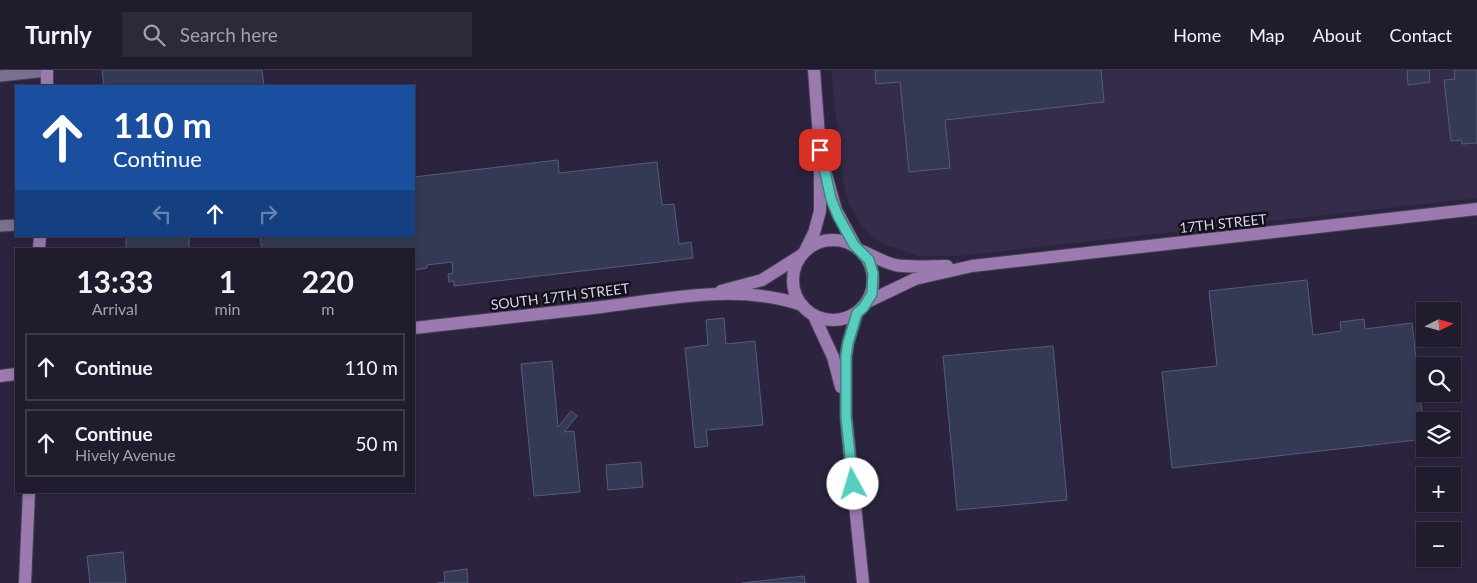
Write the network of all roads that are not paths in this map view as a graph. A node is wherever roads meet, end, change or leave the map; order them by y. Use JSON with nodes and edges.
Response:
{"nodes":[{"id":1,"x":814,"y":70,"type":"edge"},
{"id":2,"x":47,"y":71,"type":"edge"},
{"id":3,"x":0,"y":76,"type":"edge"},
{"id":4,"x":47,"y":85,"type":"edge"},
{"id":5,"x":820,"y":150,"type":"junction"},
{"id":6,"x":1477,"y":209,"type":"edge"},
{"id":7,"x":15,"y":225,"type":"edge"},
{"id":8,"x":0,"y":226,"type":"edge"},
{"id":9,"x":857,"y":247,"type":"junction"},
{"id":10,"x":803,"y":254,"type":"junction"},
{"id":11,"x":972,"y":266,"type":"junction"},
{"id":12,"x":709,"y":294,"type":"junction"},
{"id":13,"x":868,"y":302,"type":"junction"},
{"id":14,"x":802,"y":305,"type":"junction"},
{"id":15,"x":857,"y":313,"type":"junction"},
{"id":16,"x":814,"y":316,"type":"junction"},
{"id":17,"x":415,"y":328,"type":"edge"},
{"id":18,"x":15,"y":374,"type":"edge"},
{"id":19,"x":0,"y":376,"type":"edge"},
{"id":20,"x":846,"y":417,"type":"junction"},
{"id":21,"x":29,"y":493,"type":"edge"},
{"id":22,"x":25,"y":583,"type":"edge"},
{"id":23,"x":863,"y":583,"type":"edge"}],
"edges":[{"from":1,"to":5,"type":"street"},
{"from":2,"to":3,"type":"street"},
{"from":2,"to":4,"type":"street"},
{"from":5,"to":9,"type":"street"},
{"from":5,"to":10,"type":"street"},
{"from":6,"to":11,"type":"street","name":"17TH STREET"},
{"from":7,"to":8,"type":"street"},
{"from":9,"to":10,"type":"street"},
{"from":9,"to":11,"type":"street","name":"17TH STREET"},
{"from":9,"to":13,"type":"street"},
{"from":10,"to":12,"type":"street"},
{"from":10,"to":14,"type":"street"},
{"from":11,"to":13,"type":"street","name":"17TH STREET"},
{"from":12,"to":14,"type":"street"},
{"from":12,"to":17,"type":"street","name":"SOUTH 17TH STREET"},
{"from":13,"to":15,"type":"street"},
{"from":14,"to":16,"type":"street"},
{"from":15,"to":16,"type":"street"},
{"from":15,"to":20,"type":"street"},
{"from":16,"to":20,"type":"street"},
{"from":18,"to":19,"type":"street"},
{"from":20,"to":23,"type":"street"},
{"from":21,"to":22,"type":"street"}]}
